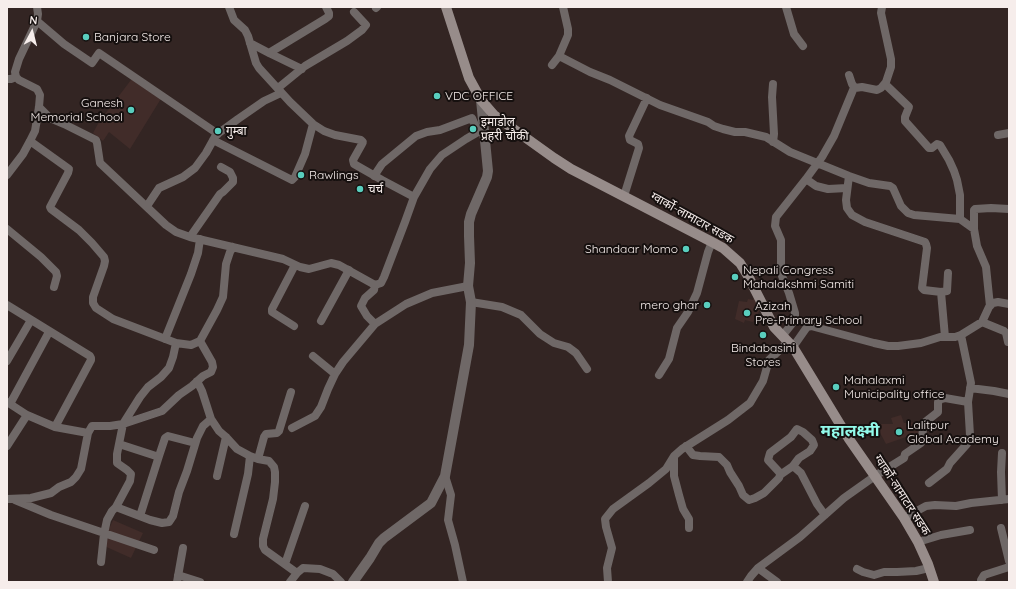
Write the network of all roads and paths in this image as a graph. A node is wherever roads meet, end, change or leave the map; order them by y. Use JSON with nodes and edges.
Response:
{"nodes":[{"id":1,"x":37,"y":7,"type":"edge"},
{"id":2,"x":230,"y":7,"type":"edge"},
{"id":3,"x":326,"y":7,"type":"edge"},
{"id":4,"x":446,"y":7,"type":"edge"},
{"id":5,"x":563,"y":7,"type":"edge"},
{"id":6,"x":786,"y":7,"type":"edge"},
{"id":7,"x":882,"y":7,"type":"edge"},
{"id":8,"x":354,"y":12,"type":"dead end"},
{"id":9,"x":37,"y":21,"type":"junction"},
{"id":10,"x":250,"y":43,"type":"junction"},
{"id":11,"x":804,"y":46,"type":"dead end"},
{"id":12,"x":269,"y":53,"type":"junction"},
{"id":13,"x":559,"y":56,"type":"junction"},
{"id":14,"x":552,"y":65,"type":"dead end"},
{"id":15,"x":302,"y":69,"type":"junction"},
{"id":16,"x":848,"y":76,"type":"dead end"},
{"id":17,"x":16,"y":77,"type":"junction"},
{"id":18,"x":7,"y":78,"type":"edge"},
{"id":19,"x":773,"y":84,"type":"dead end"},
{"id":20,"x":884,"y":84,"type":"junction"},
{"id":21,"x":855,"y":88,"type":"junction"},
{"id":22,"x":280,"y":90,"type":"junction"},
{"id":23,"x":647,"y":98,"type":"junction"},
{"id":24,"x":481,"y":100,"type":"junction"},
{"id":25,"x":39,"y":107,"type":"junction"},
{"id":26,"x":313,"y":124,"type":"junction"},
{"id":27,"x":481,"y":132,"type":"junction"},
{"id":28,"x":1009,"y":133,"type":"edge"},
{"id":29,"x":998,"y":135,"type":"dead end"},
{"id":30,"x":216,"y":137,"type":"junction"},
{"id":31,"x":30,"y":141,"type":"junction"},
{"id":32,"x":773,"y":142,"type":"junction"},
{"id":33,"x":817,"y":163,"type":"junction"},
{"id":34,"x":221,"y":167,"type":"dead end"},
{"id":35,"x":7,"y":175,"type":"edge"},
{"id":36,"x":374,"y":176,"type":"junction"},
{"id":37,"x":849,"y":176,"type":"junction"},
{"id":38,"x":806,"y":179,"type":"junction"},
{"id":39,"x":847,"y":188,"type":"junction"},
{"id":40,"x":624,"y":196,"type":"junction"},
{"id":41,"x":414,"y":197,"type":"junction"},
{"id":42,"x":147,"y":206,"type":"junction"},
{"id":43,"x":1009,"y":209,"type":"edge"},
{"id":44,"x":960,"y":218,"type":"junction"},
{"id":45,"x":7,"y":229,"type":"edge"},
{"id":46,"x":974,"y":229,"type":"junction"},
{"id":47,"x":190,"y":237,"type":"junction"},
{"id":48,"x":200,"y":239,"type":"junction"},
{"id":49,"x":712,"y":242,"type":"junction"},
{"id":50,"x":233,"y":247,"type":"junction"},
{"id":51,"x":295,"y":265,"type":"junction"},
{"id":52,"x":349,"y":270,"type":"junction"},
{"id":53,"x":948,"y":273,"type":"dead end"},
{"id":54,"x":375,"y":285,"type":"junction"},
{"id":55,"x":468,"y":286,"type":"junction"},
{"id":56,"x":54,"y":287,"type":"dead end"},
{"id":57,"x":942,"y":292,"type":"junction"},
{"id":58,"x":471,"y":302,"type":"junction"},
{"id":59,"x":1009,"y":304,"type":"edge"},
{"id":60,"x":990,"y":306,"type":"junction"},
{"id":61,"x":8,"y":308,"type":"edge"},
{"id":62,"x":31,"y":320,"type":"junction"},
{"id":63,"x":321,"y":321,"type":"dead end"},
{"id":64,"x":982,"y":322,"type":"junction"},
{"id":65,"x":375,"y":324,"type":"junction"},
{"id":66,"x":294,"y":326,"type":"dead end"},
{"id":67,"x":49,"y":332,"type":"junction"},
{"id":68,"x":961,"y":335,"type":"junction"},
{"id":69,"x":945,"y":337,"type":"junction"},
{"id":70,"x":165,"y":339,"type":"junction"},
{"id":71,"x":200,"y":341,"type":"junction"},
{"id":72,"x":788,"y":341,"type":"junction"},
{"id":73,"x":1008,"y":342,"type":"edge"},
{"id":74,"x":176,"y":343,"type":"junction"},
{"id":75,"x":313,"y":356,"type":"dead end"},
{"id":76,"x":7,"y":361,"type":"edge"},
{"id":77,"x":587,"y":369,"type":"dead end"},
{"id":78,"x":335,"y":374,"type":"junction"},
{"id":79,"x":659,"y":375,"type":"dead end"},
{"id":80,"x":197,"y":381,"type":"junction"},
{"id":81,"x":970,"y":388,"type":"junction"},
{"id":82,"x":291,"y":392,"type":"dead end"},
{"id":83,"x":1009,"y":394,"type":"edge"},
{"id":84,"x":968,"y":402,"type":"junction"},
{"id":85,"x":9,"y":403,"type":"edge"},
{"id":86,"x":27,"y":415,"type":"junction"},
{"id":87,"x":211,"y":419,"type":"junction"},
{"id":88,"x":123,"y":424,"type":"junction"},
{"id":89,"x":55,"y":427,"type":"junction"},
{"id":90,"x":292,"y":428,"type":"dead end"},
{"id":91,"x":88,"y":432,"type":"junction"},
{"id":92,"x":226,"y":437,"type":"junction"},
{"id":93,"x":195,"y":443,"type":"junction"},
{"id":94,"x":119,"y":444,"type":"junction"},
{"id":95,"x":7,"y":446,"type":"edge"},
{"id":96,"x":686,"y":446,"type":"junction"},
{"id":97,"x":1002,"y":453,"type":"dead end"},
{"id":98,"x":159,"y":456,"type":"junction"},
{"id":99,"x":674,"y":456,"type":"junction"},
{"id":100,"x":254,"y":457,"type":"junction"},
{"id":101,"x":793,"y":466,"type":"junction"},
{"id":102,"x":780,"y":475,"type":"junction"},
{"id":103,"x":217,"y":476,"type":"dead end"},
{"id":104,"x":445,"y":476,"type":"junction"},
{"id":105,"x":875,"y":476,"type":"junction"},
{"id":106,"x":929,"y":483,"type":"dead end"},
{"id":107,"x":10,"y":499,"type":"edge"},
{"id":108,"x":1005,"y":500,"type":"edge"},
{"id":109,"x":305,"y":506,"type":"dead end"},
{"id":110,"x":116,"y":507,"type":"junction"},
{"id":111,"x":825,"y":515,"type":"junction"},
{"id":112,"x":140,"y":516,"type":"junction"},
{"id":113,"x":904,"y":518,"type":"junction"},
{"id":114,"x":689,"y":528,"type":"dead end"},
{"id":115,"x":1001,"y":528,"type":"dead end"},
{"id":116,"x":970,"y":530,"type":"dead end"},
{"id":117,"x":104,"y":534,"type":"junction"},
{"id":118,"x":234,"y":534,"type":"dead end"},
{"id":119,"x":918,"y":542,"type":"junction"},
{"id":120,"x":183,"y":548,"type":"dead end"},
{"id":121,"x":154,"y":550,"type":"dead end"},
{"id":122,"x":1009,"y":561,"type":"edge"},
{"id":123,"x":101,"y":562,"type":"dead end"},
{"id":124,"x":285,"y":564,"type":"junction"},
{"id":125,"x":1009,"y":566,"type":"edge"},
{"id":126,"x":758,"y":568,"type":"junction"},
{"id":127,"x":930,"y":568,"type":"junction"},
{"id":128,"x":857,"y":570,"type":"dead end"},
{"id":129,"x":297,"y":572,"type":"junction"},
{"id":130,"x":177,"y":579,"type":"edge"},
{"id":131,"x":200,"y":582,"type":"edge"},
{"id":132,"x":290,"y":582,"type":"edge"},
{"id":133,"x":341,"y":582,"type":"edge"},
{"id":134,"x":353,"y":582,"type":"edge"},
{"id":135,"x":463,"y":582,"type":"edge"},
{"id":136,"x":608,"y":582,"type":"edge"},
{"id":137,"x":747,"y":582,"type":"edge"},
{"id":138,"x":777,"y":582,"type":"edge"},
{"id":139,"x":934,"y":582,"type":"edge"},
{"id":140,"x":981,"y":582,"type":"edge"}],
"edges":[{"from":1,"to":9,"type":"street"},
{"from":2,"to":10,"type":"street"},
{"from":3,"to":12,"type":"street"},
{"from":4,"to":24,"type":"main road","name":"ग्वार्को-लामाटार सडक"},
{"from":5,"to":13,"type":"street"},
{"from":6,"to":11,"type":"street"},
{"from":7,"to":20,"type":"street"},
{"from":8,"to":15,"type":"street"},
{"from":9,"to":17,"type":"street"},
{"from":9,"to":30,"type":"street"},
{"from":10,"to":12,"type":"street"},
{"from":10,"to":22,"type":"street"},
{"from":12,"to":15,"type":"street"},
{"from":13,"to":14,"type":"street"},
{"from":13,"to":23,"type":"street"},
{"from":15,"to":22,"type":"street"},
{"from":16,"to":21,"type":"street"},
{"from":17,"to":18,"type":"street"},
{"from":17,"to":25,"type":"street"},
{"from":19,"to":32,"type":"street"},
{"from":20,"to":21,"type":"street"},
{"from":20,"to":44,"type":"street"},
{"from":21,"to":33,"type":"street"},
{"from":22,"to":26,"type":"street"},
{"from":22,"to":30,"type":"street"},
{"from":23,"to":32,"type":"street"},
{"from":23,"to":40,"type":"street"},
{"from":24,"to":27,"type":"street"},
{"from":24,"to":40,"type":"main road","name":"ग्वार्को-लामाटार सडक"},
{"from":25,"to":31,"type":"street"},
{"from":25,"to":42,"type":"street"},
{"from":26,"to":30,"type":"street"},
{"from":26,"to":36,"type":"street"},
{"from":27,"to":36,"type":"street"},
{"from":27,"to":41,"type":"street"},
{"from":27,"to":55,"type":"street"},
{"from":28,"to":29,"type":"street"},
{"from":30,"to":42,"type":"street"},
{"from":31,"to":35,"type":"street"},
{"from":31,"to":70,"type":"street"},
{"from":32,"to":33,"type":"street"},
{"from":33,"to":37,"type":"street"},
{"from":33,"to":38,"type":"street"},
{"from":34,"to":47,"type":"street"},
{"from":36,"to":41,"type":"street"},
{"from":37,"to":39,"type":"street"},
{"from":37,"to":44,"type":"street"},
{"from":38,"to":39,"type":"street"},
{"from":38,"to":72,"type":"street"},
{"from":39,"to":57,"type":"street"},
{"from":40,"to":49,"type":"main road","name":"ग्वार्को-लामाटार सडक"},
{"from":41,"to":54,"type":"street"},
{"from":42,"to":47,"type":"street"},
{"from":43,"to":46,"type":"street"},
{"from":44,"to":46,"type":"street"},
{"from":45,"to":56,"type":"street"},
{"from":46,"to":60,"type":"street"},
{"from":47,"to":48,"type":"street"},
{"from":48,"to":50,"type":"street"},
{"from":48,"to":70,"type":"street"},
{"from":49,"to":72,"type":"main road","name":"ग्वार्को-लामाटार सडक"},
{"from":49,"to":79,"type":"street"},
{"from":50,"to":51,"type":"street"},
{"from":50,"to":71,"type":"street"},
{"from":51,"to":52,"type":"street"},
{"from":51,"to":66,"type":"street"},
{"from":52,"to":54,"type":"street"},
{"from":52,"to":63,"type":"street"},
{"from":53,"to":57,"type":"street"},
{"from":54,"to":65,"type":"street"},
{"from":55,"to":58,"type":"street"},
{"from":55,"to":65,"type":"street"},
{"from":57,"to":69,"type":"street"},
{"from":58,"to":77,"type":"street"},
{"from":58,"to":104,"type":"street"},
{"from":59,"to":60,"type":"street"},
{"from":60,"to":64,"type":"street"},
{"from":61,"to":62,"type":"street"},
{"from":62,"to":67,"type":"street"},
{"from":62,"to":76,"type":"street"},
{"from":64,"to":68,"type":"street"},
{"from":64,"to":73,"type":"street"},
{"from":65,"to":78,"type":"street"},
{"from":67,"to":85,"type":"street"},
{"from":67,"to":89,"type":"street"},
{"from":68,"to":69,"type":"street"},
{"from":68,"to":81,"type":"street"},
{"from":69,"to":72,"type":"street"},
{"from":70,"to":74,"type":"street"},
{"from":71,"to":74,"type":"street"},
{"from":71,"to":80,"type":"street"},
{"from":72,"to":96,"type":"street"},
{"from":72,"to":105,"type":"main road","name":"ग्वार्को-लामाटार सडक"},
{"from":74,"to":88,"type":"street"},
{"from":75,"to":78,"type":"street"},
{"from":78,"to":90,"type":"street"},
{"from":80,"to":87,"type":"street"},
{"from":80,"to":88,"type":"street"},
{"from":81,"to":83,"type":"street"},
{"from":81,"to":84,"type":"street"},
{"from":82,"to":100,"type":"street"},
{"from":84,"to":105,"type":"street"},
{"from":84,"to":106,"type":"street"},
{"from":85,"to":86,"type":"street"},
{"from":86,"to":89,"type":"street"},
{"from":86,"to":95,"type":"street"},
{"from":87,"to":92,"type":"street"},
{"from":87,"to":93,"type":"street"},
{"from":88,"to":91,"type":"street"},
{"from":88,"to":94,"type":"street"},
{"from":89,"to":91,"type":"street"},
{"from":91,"to":107,"type":"street"},
{"from":92,"to":100,"type":"street"},
{"from":92,"to":103,"type":"street"},
{"from":93,"to":98,"type":"street"},
{"from":93,"to":112,"type":"street"},
{"from":94,"to":98,"type":"street"},
{"from":94,"to":110,"type":"street"},
{"from":96,"to":99,"type":"street"},
{"from":96,"to":102,"type":"street"},
{"from":97,"to":108,"type":"street"},
{"from":98,"to":112,"type":"street"},
{"from":99,"to":114,"type":"street"},
{"from":99,"to":136,"type":"street"},
{"from":100,"to":118,"type":"street"},
{"from":100,"to":124,"type":"street"},
{"from":101,"to":102,"type":"street"},
{"from":101,"to":102,"type":"street"},
{"from":101,"to":111,"type":"street"},
{"from":104,"to":134,"type":"street"},
{"from":104,"to":135,"type":"street"},
{"from":105,"to":111,"type":"street"},
{"from":105,"to":113,"type":"main road","name":"ग्वार्को-लामाटार सडक"},
{"from":107,"to":117,"type":"street"},
{"from":108,"to":113,"type":"street"},
{"from":109,"to":124,"type":"street"},
{"from":110,"to":112,"type":"street"},
{"from":110,"to":117,"type":"street"},
{"from":111,"to":126,"type":"street"},
{"from":113,"to":119,"type":"main road","name":"ग्वार्को-लामाटार सडक"},
{"from":115,"to":122,"type":"street"},
{"from":116,"to":119,"type":"street"},
{"from":117,"to":121,"type":"street"},
{"from":117,"to":123,"type":"street"},
{"from":119,"to":127,"type":"main road","name":"ग्वार्को-लामाटार सडक"},
{"from":120,"to":130,"type":"street"},
{"from":124,"to":129,"type":"street"},
{"from":125,"to":140,"type":"street"},
{"from":126,"to":137,"type":"street"},
{"from":126,"to":138,"type":"street"},
{"from":127,"to":128,"type":"street"},
{"from":127,"to":139,"type":"main road","name":"ग्वार्को-लामाटार सडक"},
{"from":129,"to":132,"type":"street"},
{"from":129,"to":133,"type":"street"},
{"from":130,"to":131,"type":"street"}]}
